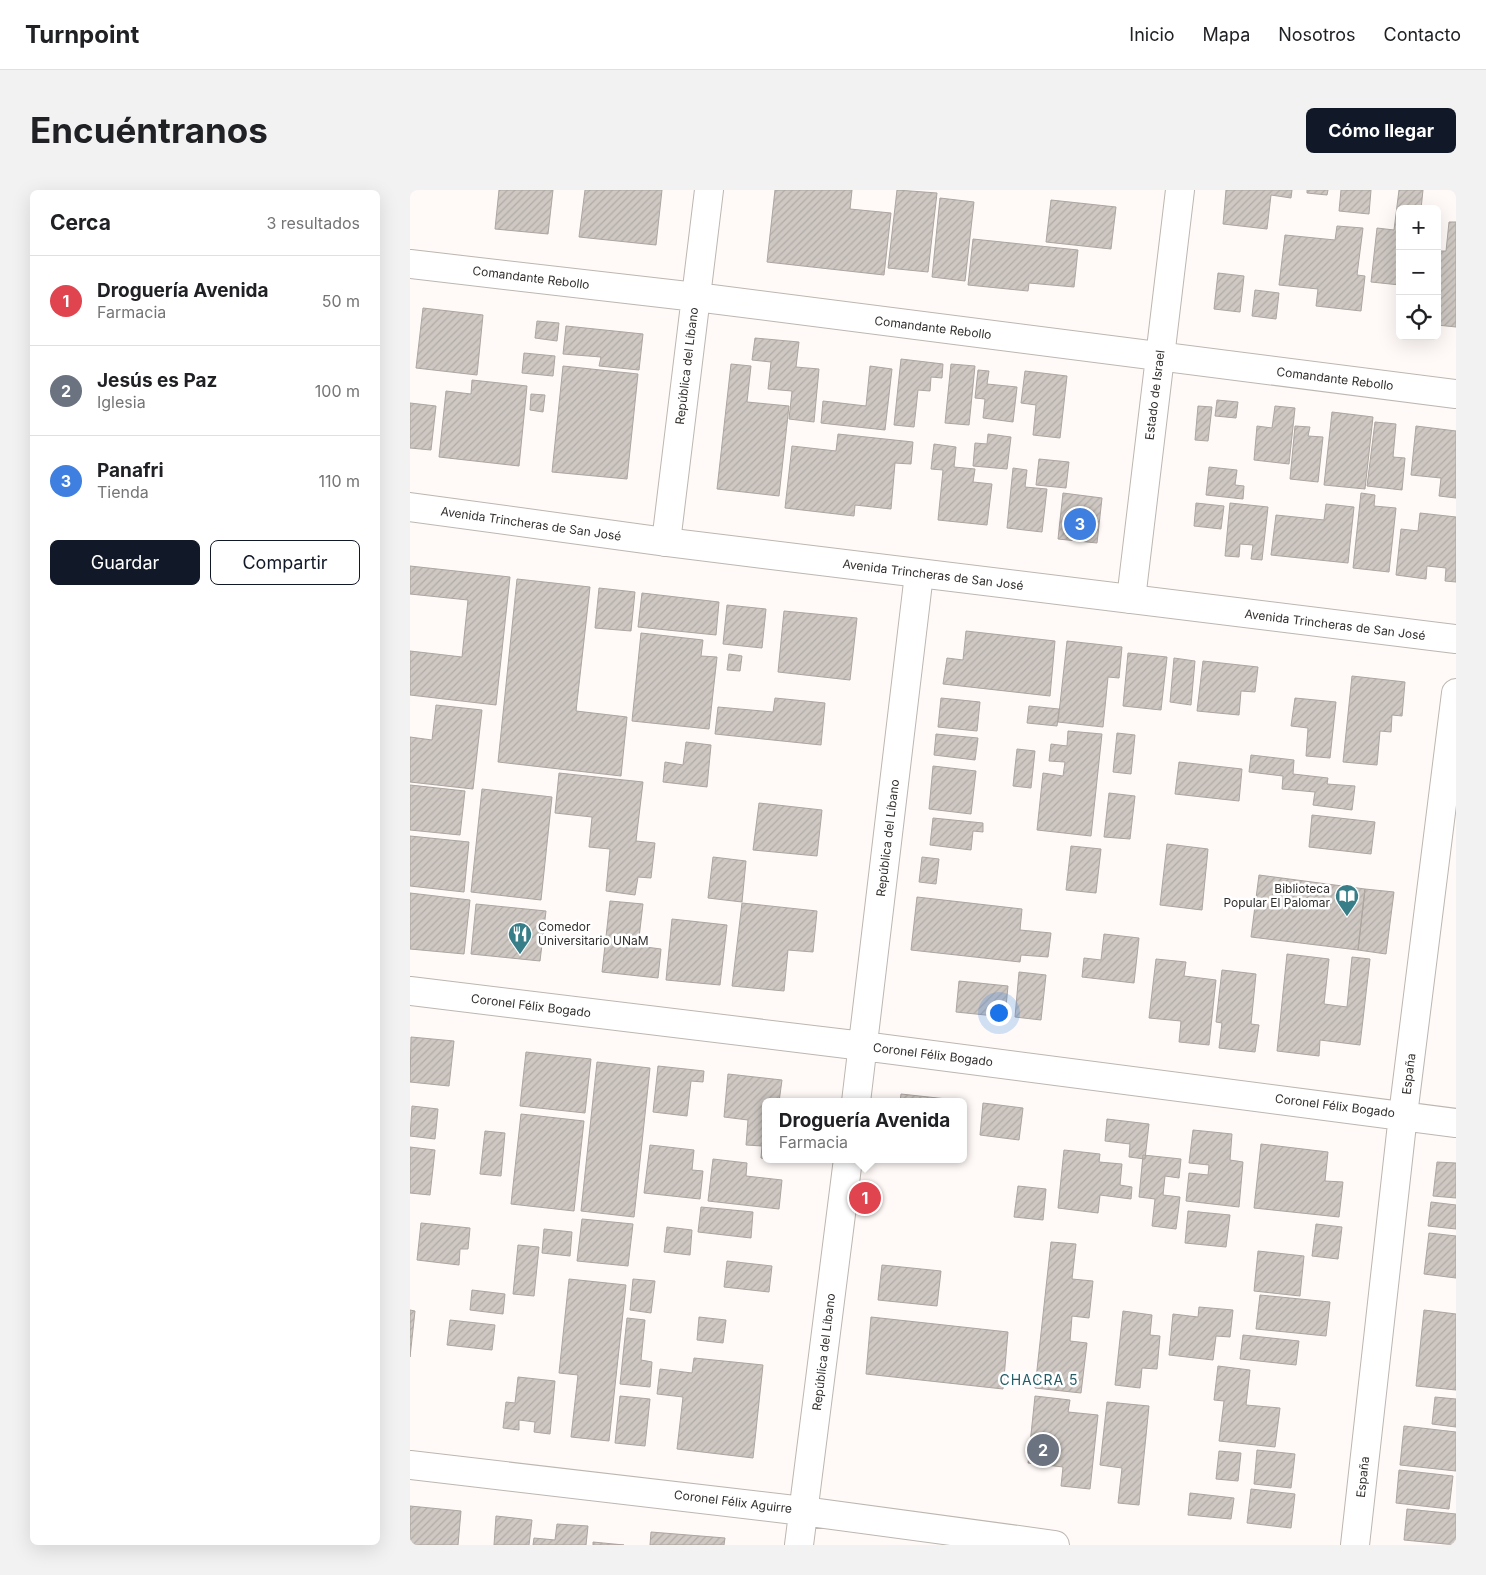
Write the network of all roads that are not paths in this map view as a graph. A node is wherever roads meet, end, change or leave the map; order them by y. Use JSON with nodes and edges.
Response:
{"nodes":[{"id":1,"x":709,"y":190,"type":"edge"},
{"id":2,"x":1180,"y":190,"type":"edge"},
{"id":3,"x":410,"y":264,"type":"edge"},
{"id":4,"x":696,"y":297,"type":"junction"},
{"id":5,"x":1160,"y":358,"type":"junction"},
{"id":6,"x":1456,"y":394,"type":"edge"},
{"id":7,"x":410,"y":507,"type":"edge"},
{"id":8,"x":666,"y":542,"type":"junction"},
{"id":9,"x":920,"y":574,"type":"junction"},
{"id":10,"x":1131,"y":600,"type":"junction"},
{"id":11,"x":1456,"y":640,"type":"edge"},
{"id":12,"x":1456,"y":693,"type":"edge"},
{"id":13,"x":410,"y":991,"type":"edge"},
{"id":14,"x":863,"y":1046,"type":"junction"},
{"id":15,"x":856,"y":1098,"type":"edge"},
{"id":16,"x":1404,"y":1115,"type":"junction"},
{"id":17,"x":1456,"y":1123,"type":"edge"},
{"id":18,"x":847,"y":1163,"type":"edge"},
{"id":19,"x":410,"y":1465,"type":"edge"},
{"id":20,"x":803,"y":1511,"type":"junction"},
{"id":21,"x":799,"y":1545,"type":"edge"},
{"id":22,"x":1055,"y":1545,"type":"edge"},
{"id":23,"x":1355,"y":1545,"type":"edge"}],
"edges":[{"from":1,"to":4,"type":"street","name":"República del Líbano"},
{"from":2,"to":5,"type":"street","name":"Estado de Israel"},
{"from":3,"to":4,"type":"street","name":"Comandante Rebollo"},
{"from":4,"to":5,"type":"street","name":"Comandante Rebollo"},
{"from":4,"to":8,"type":"street","name":"República del Líbano"},
{"from":5,"to":6,"type":"street","name":"Comandante Rebollo"},
{"from":5,"to":10,"type":"street","name":"Estado de Israel"},
{"from":7,"to":8,"type":"street","name":"Avenida Trincheras de San José"},
{"from":8,"to":9,"type":"street","name":"Avenida Trincheras de San José"},
{"from":9,"to":10,"type":"street","name":"Avenida Trincheras de San José"},
{"from":9,"to":14,"type":"street","name":"República del Líbano"},
{"from":10,"to":11,"type":"street","name":"Avenida Trincheras de San José"},
{"from":12,"to":16,"type":"street","name":"España"},
{"from":13,"to":14,"type":"street","name":"Coronel Félix Bogado"},
{"from":14,"to":15,"type":"street","name":"República del Líbano"},
{"from":14,"to":16,"type":"street","name":"Coronel Félix Bogado"},
{"from":16,"to":17,"type":"street","name":"Coronel Félix Bogado"},
{"from":16,"to":23,"type":"street","name":"España"},
{"from":18,"to":20,"type":"street","name":"República del Líbano"},
{"from":19,"to":20,"type":"street","name":"Coronel Félix Aguirre"},
{"from":20,"to":21,"type":"street","name":"República del Líbano"},
{"from":20,"to":22,"type":"street","name":"Coronel Félix Aguirre"}]}
